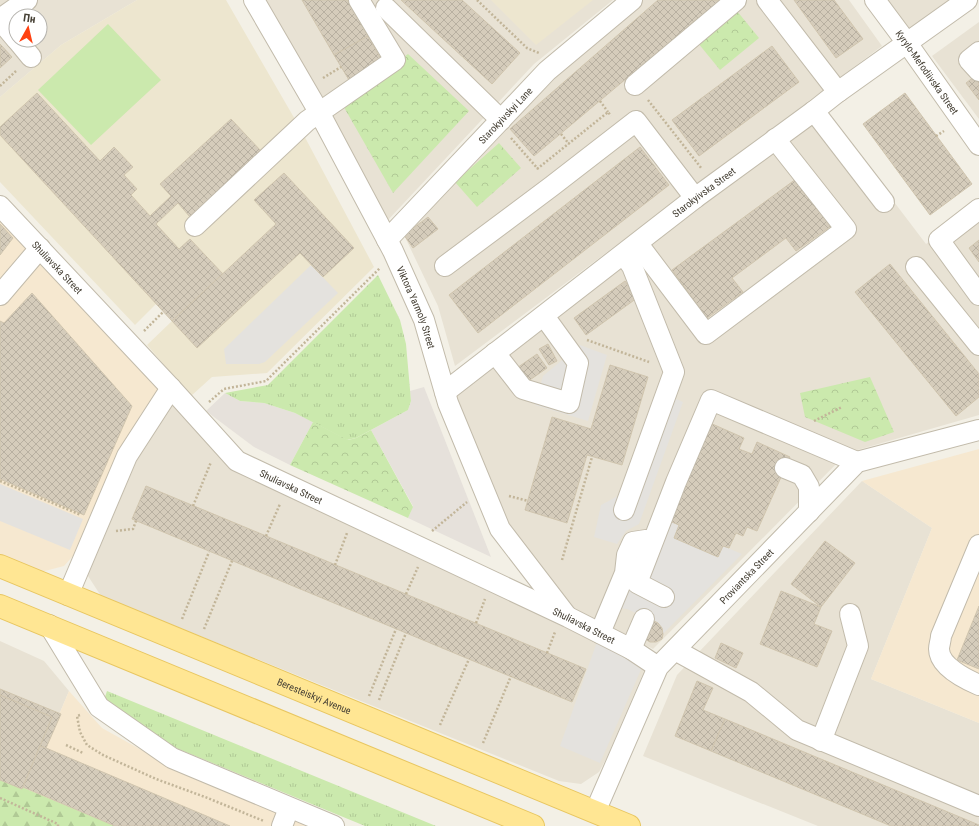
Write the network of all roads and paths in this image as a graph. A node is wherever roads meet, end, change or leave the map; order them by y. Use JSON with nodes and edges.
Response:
{"nodes":[{"id":1,"x":27,"y":0,"type":"edge"},
{"id":2,"x":254,"y":0,"type":"edge"},
{"id":3,"x":359,"y":0,"type":"edge"},
{"id":4,"x":477,"y":0,"type":"edge"},
{"id":5,"x":632,"y":0,"type":"edge"},
{"id":6,"x":736,"y":0,"type":"edge"},
{"id":7,"x":766,"y":0,"type":"edge"},
{"id":8,"x":875,"y":0,"type":"edge"},
{"id":9,"x":968,"y":0,"type":"edge"},
{"id":10,"x":386,"y":8,"type":"dead end"},
{"id":11,"x":0,"y":20,"type":"edge"},
{"id":12,"x":8,"y":30,"type":"edge"},
{"id":13,"x":907,"y":43,"type":"junction"},
{"id":14,"x":24,"y":48,"type":"edge"},
{"id":15,"x":979,"y":52,"type":"edge"},
{"id":16,"x":541,"y":55,"type":"dead end"},
{"id":17,"x":31,"y":57,"type":"dead end"},
{"id":18,"x":341,"y":67,"type":"dead end"},
{"id":19,"x":979,"y":71,"type":"edge"},
{"id":20,"x":318,"y":82,"type":"dead end"},
{"id":21,"x":635,"y":85,"type":"joint"},
{"id":22,"x":838,"y":92,"type":"junction"},
{"id":23,"x":600,"y":101,"type":"dead end"},
{"id":24,"x":814,"y":111,"type":"junction"},
{"id":25,"x":319,"y":112,"type":"junction"},
{"id":26,"x":608,"y":112,"type":"dead end"},
{"id":27,"x":500,"y":121,"type":"junction"},
{"id":28,"x":561,"y":134,"type":"dead end"},
{"id":29,"x":775,"y":140,"type":"junction"},
{"id":30,"x":568,"y":144,"type":"dead end"},
{"id":31,"x":979,"y":144,"type":"edge"},
{"id":32,"x":705,"y":173,"type":"dead end"},
{"id":33,"x":552,"y":186,"type":"junction"},
{"id":34,"x":696,"y":198,"type":"junction"},
{"id":35,"x":884,"y":202,"type":"dead end"},
{"id":36,"x":0,"y":206,"type":"edge"},
{"id":37,"x":979,"y":209,"type":"edge"},
{"id":38,"x":195,"y":226,"type":"dead end"},
{"id":39,"x":387,"y":240,"type":"junction"},
{"id":40,"x":40,"y":248,"type":"junction"},
{"id":41,"x":631,"y":249,"type":"junction"},
{"id":42,"x":384,"y":264,"type":"dead end"},
{"id":43,"x":445,"y":266,"type":"dead end"},
{"id":44,"x":916,"y":267,"type":"dead end"},
{"id":45,"x":0,"y":294,"type":"edge"},
{"id":46,"x":979,"y":295,"type":"edge"},
{"id":47,"x":164,"y":312,"type":"dead end"},
{"id":48,"x":544,"y":316,"type":"junction"},
{"id":49,"x":140,"y":336,"type":"dead end"},
{"id":50,"x":585,"y":339,"type":"dead end"},
{"id":51,"x":979,"y":345,"type":"edge"},
{"id":52,"x":495,"y":353,"type":"junction"},
{"id":53,"x":674,"y":372,"type":"junction"},
{"id":54,"x":171,"y":388,"type":"junction"},
{"id":55,"x":445,"y":392,"type":"junction"},
{"id":56,"x":207,"y":404,"type":"dead end"},
{"id":57,"x":842,"y":407,"type":"dead end"},
{"id":58,"x":808,"y":424,"type":"dead end"},
{"id":59,"x":979,"y":430,"type":"edge"},
{"id":60,"x":219,"y":441,"type":"junction"},
{"id":61,"x":592,"y":457,"type":"dead end"},
{"id":62,"x":857,"y":462,"type":"junction"},
{"id":63,"x":785,"y":468,"type":"dead end"},
{"id":64,"x":0,"y":481,"type":"edge"},
{"id":65,"x":288,"y":485,"type":"junction"},
{"id":66,"x":507,"y":495,"type":"dead end"},
{"id":67,"x":473,"y":497,"type":"dead end"},
{"id":68,"x":528,"y":501,"type":"dead end"},
{"id":69,"x":193,"y":506,"type":"dead end"},
{"id":70,"x":624,"y":510,"type":"dead end"},
{"id":71,"x":809,"y":512,"type":"junction"},
{"id":72,"x":353,"y":516,"type":"junction"},
{"id":73,"x":136,"y":521,"type":"dead end"},
{"id":74,"x":99,"y":523,"type":"junction"},
{"id":75,"x":266,"y":536,"type":"dead end"},
{"id":76,"x":646,"y":540,"type":"dead end"},
{"id":77,"x":979,"y":545,"type":"edge"},
{"id":78,"x":421,"y":548,"type":"junction"},
{"id":79,"x":210,"y":552,"type":"dead end"},
{"id":80,"x":562,"y":560,"type":"dead end"},
{"id":81,"x":232,"y":561,"type":"dead end"},
{"id":82,"x":335,"y":565,"type":"dead end"},
{"id":83,"x":0,"y":566,"type":"edge"},
{"id":84,"x":492,"y":581,"type":"junction"},
{"id":85,"x":406,"y":594,"type":"dead end"},
{"id":86,"x":68,"y":595,"type":"junction"},
{"id":87,"x":664,"y":596,"type":"dead end"},
{"id":88,"x":0,"y":606,"type":"edge"},
{"id":89,"x":850,"y":614,"type":"dead end"},
{"id":90,"x":568,"y":617,"type":"junction"},
{"id":91,"x":644,"y":619,"type":"dead end"},
{"id":92,"x":182,"y":620,"type":"dead end"},
{"id":93,"x":476,"y":623,"type":"dead end"},
{"id":94,"x":49,"y":625,"type":"junction"},
{"id":95,"x":204,"y":629,"type":"dead end"},
{"id":96,"x":396,"y":629,"type":"dead end"},
{"id":97,"x":406,"y":633,"type":"dead end"},
{"id":98,"x":600,"y":633,"type":"junction"},
{"id":99,"x":631,"y":649,"type":"junction"},
{"id":100,"x":675,"y":650,"type":"junction"},
{"id":101,"x":469,"y":659,"type":"dead end"},
{"id":102,"x":658,"y":667,"type":"junction"},
{"id":103,"x":511,"y":676,"type":"dead end"},
{"id":104,"x":979,"y":685,"type":"edge"},
{"id":105,"x":369,"y":696,"type":"dead end"},
{"id":106,"x":379,"y":700,"type":"dead end"},
{"id":107,"x":440,"y":726,"type":"dead end"},
{"id":108,"x":821,"y":741,"type":"junction"},
{"id":109,"x":483,"y":743,"type":"dead end"},
{"id":110,"x":66,"y":745,"type":"dead end"},
{"id":111,"x":83,"y":753,"type":"dead end"},
{"id":112,"x":0,"y":798,"type":"edge"},
{"id":113,"x":979,"y":806,"type":"edge"},
{"id":114,"x":289,"y":808,"type":"junction"},
{"id":115,"x":595,"y":812,"type":"junction"},
{"id":116,"x":58,"y":826,"type":"edge"},
{"id":117,"x":282,"y":826,"type":"edge"},
{"id":118,"x":334,"y":826,"type":"edge"},
{"id":119,"x":533,"y":826,"type":"edge"},
{"id":120,"x":629,"y":826,"type":"edge"}],
"edges":[{"from":1,"to":11,"type":"street"},
{"from":2,"to":25,"type":"street","name":"Viktora Yarmoly Street"},
{"from":3,"to":25,"type":"street"},
{"from":4,"to":16,"type":"path"},
{"from":5,"to":27,"type":"street","name":"Starokyivskyi Lane"},
{"from":6,"to":21,"type":"street"},
{"from":7,"to":22,"type":"street"},
{"from":8,"to":13,"type":"street","name":"Kyrylo-Mefodiivska Street"},
{"from":9,"to":13,"type":"street","name":"Starokyivska Street"},
{"from":10,"to":27,"type":"street"},
{"from":11,"to":12,"type":"street"},
{"from":13,"to":22,"type":"street","name":"Starokyivska Street"},
{"from":13,"to":31,"type":"street","name":"Kyrylo-Mefodiivska Street"},
{"from":14,"to":17,"type":"street"},
{"from":15,"to":19,"type":"street"},
{"from":18,"to":20,"type":"path"},
{"from":21,"to":32,"type":"path"},
{"from":22,"to":24,"type":"street","name":"Starokyivska Street"},
{"from":23,"to":26,"type":"path"},
{"from":24,"to":29,"type":"street","name":"Starokyivska Street"},
{"from":24,"to":35,"type":"street"},
{"from":25,"to":38,"type":"street"},
{"from":25,"to":39,"type":"street","name":"Viktora Yarmoly Street"},
{"from":27,"to":33,"type":"path"},
{"from":27,"to":39,"type":"street","name":"Starokyivskyi Lane"},
{"from":28,"to":30,"type":"path"},
{"from":29,"to":34,"type":"street","name":"Starokyivska Street"},
{"from":29,"to":41,"type":"street"},
{"from":33,"to":34,"type":"street"},
{"from":33,"to":43,"type":"street"},
{"from":34,"to":41,"type":"street","name":"Starokyivska Street"},
{"from":36,"to":40,"type":"street","name":"Shuliavska Street"},
{"from":37,"to":46,"type":"street"},
{"from":39,"to":55,"type":"street","name":"Viktora Yarmoly Street"},
{"from":40,"to":45,"type":"street"},
{"from":40,"to":54,"type":"street","name":"Shuliavska Street"},
{"from":41,"to":48,"type":"street","name":"Starokyivska Street"},
{"from":41,"to":53,"type":"street"},
{"from":42,"to":56,"type":"path"},
{"from":44,"to":51,"type":"street"},
{"from":47,"to":49,"type":"path"},
{"from":48,"to":52,"type":"street","name":"Starokyivska Street"},
{"from":48,"to":52,"type":"street"},
{"from":50,"to":53,"type":"path"},
{"from":52,"to":55,"type":"street","name":"Starokyivska Street"},
{"from":53,"to":70,"type":"street"},
{"from":54,"to":60,"type":"street","name":"Shuliavska Street"},
{"from":54,"to":74,"type":"street"},
{"from":55,"to":90,"type":"street","name":"Viktora Yarmoly Street"},
{"from":57,"to":58,"type":"path"},
{"from":59,"to":62,"type":"street"},
{"from":60,"to":65,"type":"street","name":"Shuliavska Street"},
{"from":60,"to":69,"type":"path"},
{"from":61,"to":80,"type":"path"},
{"from":62,"to":71,"type":"street","name":"Proviantska Street"},
{"from":62,"to":87,"type":"street"},
{"from":63,"to":71,"type":"street"},
{"from":64,"to":74,"type":"path"},
{"from":65,"to":72,"type":"street","name":"Shuliavska Street"},
{"from":65,"to":75,"type":"path"},
{"from":66,"to":68,"type":"path"},
{"from":67,"to":78,"type":"path"},
{"from":71,"to":100,"type":"street","name":"Proviantska Street"},
{"from":72,"to":78,"type":"street","name":"Shuliavska Street"},
{"from":72,"to":82,"type":"path"},
{"from":73,"to":74,"type":"path"},
{"from":74,"to":86,"type":"street"},
{"from":76,"to":98,"type":"street"},
{"from":77,"to":104,"type":"street"},
{"from":78,"to":84,"type":"street","name":"Shuliavska Street"},
{"from":78,"to":85,"type":"path"},
{"from":79,"to":92,"type":"path"},
{"from":81,"to":95,"type":"path"},
{"from":83,"to":86,"type":"main road","name":"Beresteiskyi Avenue"},
{"from":84,"to":90,"type":"street","name":"Shuliavska Street"},
{"from":84,"to":93,"type":"path"},
{"from":86,"to":115,"type":"main road","name":"Beresteiskyi Avenue"},
{"from":88,"to":94,"type":"main road"},
{"from":89,"to":108,"type":"street"},
{"from":90,"to":98,"type":"street","name":"Shuliavska Street"},
{"from":91,"to":99,"type":"street"},
{"from":94,"to":114,"type":"street"},
{"from":94,"to":119,"type":"main road"},
{"from":96,"to":105,"type":"path"},
{"from":97,"to":106,"type":"path"},
{"from":98,"to":99,"type":"street","name":"Shuliavska Street"},
{"from":99,"to":102,"type":"street","name":"Shuliavska Street"},
{"from":100,"to":102,"type":"street","name":"Proviantska Street"},
{"from":100,"to":108,"type":"street"},
{"from":101,"to":107,"type":"path"},
{"from":102,"to":115,"type":"street","name":"Proviantska Street"},
{"from":103,"to":109,"type":"path"},
{"from":108,"to":113,"type":"street"},
{"from":110,"to":111,"type":"path"},
{"from":112,"to":116,"type":"path"},
{"from":114,"to":117,"type":"street"},
{"from":114,"to":118,"type":"street"},
{"from":115,"to":120,"type":"main road","name":"Beresteiskyi Avenue"}]}
